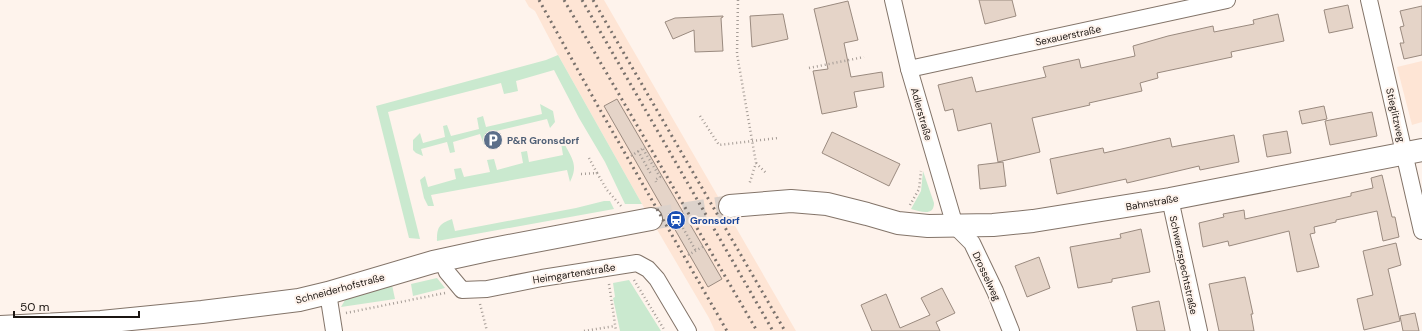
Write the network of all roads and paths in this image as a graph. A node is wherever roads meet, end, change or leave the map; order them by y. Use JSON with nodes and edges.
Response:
{"nodes":[{"id":1,"x":738,"y":0,"type":"edge"},
{"id":2,"x":893,"y":0,"type":"edge"},
{"id":3,"x":1227,"y":0,"type":"edge"},
{"id":4,"x":1369,"y":0,"type":"edge"},
{"id":5,"x":864,"y":57,"type":"dead end"},
{"id":6,"x":809,"y":68,"type":"dead end"},
{"id":7,"x":909,"y":69,"type":"junction"},
{"id":8,"x":700,"y":116,"type":"dead end"},
{"id":9,"x":778,"y":138,"type":"dead end"},
{"id":10,"x":752,"y":141,"type":"junction"},
{"id":11,"x":638,"y":151,"type":"junction"},
{"id":12,"x":1413,"y":152,"type":"edge"},
{"id":13,"x":631,"y":156,"type":"dead end"},
{"id":14,"x":589,"y":158,"type":"dead end"},
{"id":15,"x":756,"y":163,"type":"junction"},
{"id":16,"x":921,"y":168,"type":"dead end"},
{"id":17,"x":597,"y":173,"type":"junction"},
{"id":18,"x":766,"y":173,"type":"dead end"},
{"id":19,"x":581,"y":174,"type":"dead end"},
{"id":20,"x":651,"y":174,"type":"dead end"},
{"id":21,"x":656,"y":182,"type":"dead end"},
{"id":22,"x":749,"y":185,"type":"dead end"},
{"id":23,"x":1170,"y":199,"type":"junction"},
{"id":24,"x":730,"y":206,"type":"tunnel mouth"},
{"id":25,"x":624,"y":210,"type":"dead end"},
{"id":26,"x":907,"y":211,"type":"dead end"},
{"id":27,"x":651,"y":219,"type":"tunnel mouth"},
{"id":28,"x":954,"y":226,"type":"junction"},
{"id":29,"x":683,"y":228,"type":"dead end"},
{"id":30,"x":1422,"y":230,"type":"edge"},
{"id":31,"x":704,"y":246,"type":"dead end"},
{"id":32,"x":696,"y":250,"type":"junction"},
{"id":33,"x":688,"y":255,"type":"dead end"},
{"id":34,"x":442,"y":260,"type":"junction"},
{"id":35,"x":624,"y":265,"type":"junction"},
{"id":36,"x":607,"y":268,"type":"junction"},
{"id":37,"x":476,"y":289,"type":"junction"},
{"id":38,"x":328,"y":293,"type":"junction"},
{"id":39,"x":102,"y":326,"type":"edge"},
{"id":40,"x":615,"y":326,"type":"junction"},
{"id":41,"x":0,"y":327,"type":"edge"},
{"id":42,"x":334,"y":331,"type":"edge"},
{"id":43,"x":487,"y":331,"type":"edge"},
{"id":44,"x":584,"y":331,"type":"edge"},
{"id":45,"x":616,"y":331,"type":"edge"},
{"id":46,"x":665,"y":331,"type":"edge"},
{"id":47,"x":688,"y":331,"type":"edge"},
{"id":48,"x":1011,"y":331,"type":"edge"},
{"id":49,"x":1199,"y":331,"type":"edge"}],
"edges":[{"from":1,"to":10,"type":"path"},
{"from":2,"to":7,"type":"street","name":"Adlerstraße"},
{"from":3,"to":7,"type":"street","name":"Sexauerstraße"},
{"from":4,"to":12,"type":"street","name":"Stieglitzweg"},
{"from":5,"to":6,"type":"path"},
{"from":7,"to":28,"type":"street","name":"Adlerstraße"},
{"from":8,"to":10,"type":"path"},
{"from":9,"to":10,"type":"path"},
{"from":10,"to":15,"type":"path"},
{"from":11,"to":13,"type":"path"},
{"from":11,"to":20,"type":"path"},
{"from":11,"to":21,"type":"path"},
{"from":12,"to":23,"type":"street","name":"Bahnstraße"},
{"from":12,"to":30,"type":"street","name":"Stieglitzweg"},
{"from":14,"to":17,"type":"path"},
{"from":15,"to":18,"type":"path"},
{"from":15,"to":22,"type":"path"},
{"from":16,"to":26,"type":"path"},
{"from":17,"to":19,"type":"path"},
{"from":17,"to":25,"type":"path"},
{"from":23,"to":28,"type":"street","name":"Bahnstraße"},
{"from":23,"to":49,"type":"street","name":"Schwarzspechtstraße"},
{"from":24,"to":28,"type":"street","name":"Bahnstraße"},
{"from":27,"to":34,"type":"street","name":"Schneiderhofstraße"},
{"from":28,"to":48,"type":"street","name":"Drosselweg"},
{"from":29,"to":32,"type":"path"},
{"from":31,"to":32,"type":"path"},
{"from":32,"to":33,"type":"path"},
{"from":34,"to":37,"type":"street","name":"Heimgartenstraße"},
{"from":34,"to":38,"type":"street","name":"Schneiderhofstraße"},
{"from":35,"to":36,"type":"street","name":"Heimgartenstraße"},
{"from":35,"to":46,"type":"path"},
{"from":35,"to":47,"type":"street","name":"Heimgartenstraße"},
{"from":36,"to":37,"type":"street","name":"Heimgartenstraße"},
{"from":36,"to":40,"type":"path"},
{"from":37,"to":43,"type":"path"},
{"from":38,"to":39,"type":"street","name":"Schneiderhofstraße"},
{"from":38,"to":42,"type":"street"},
{"from":39,"to":41,"type":"street","name":"Schneiderhofstraße"},
{"from":40,"to":44,"type":"path"},
{"from":40,"to":45,"type":"path"}]}
